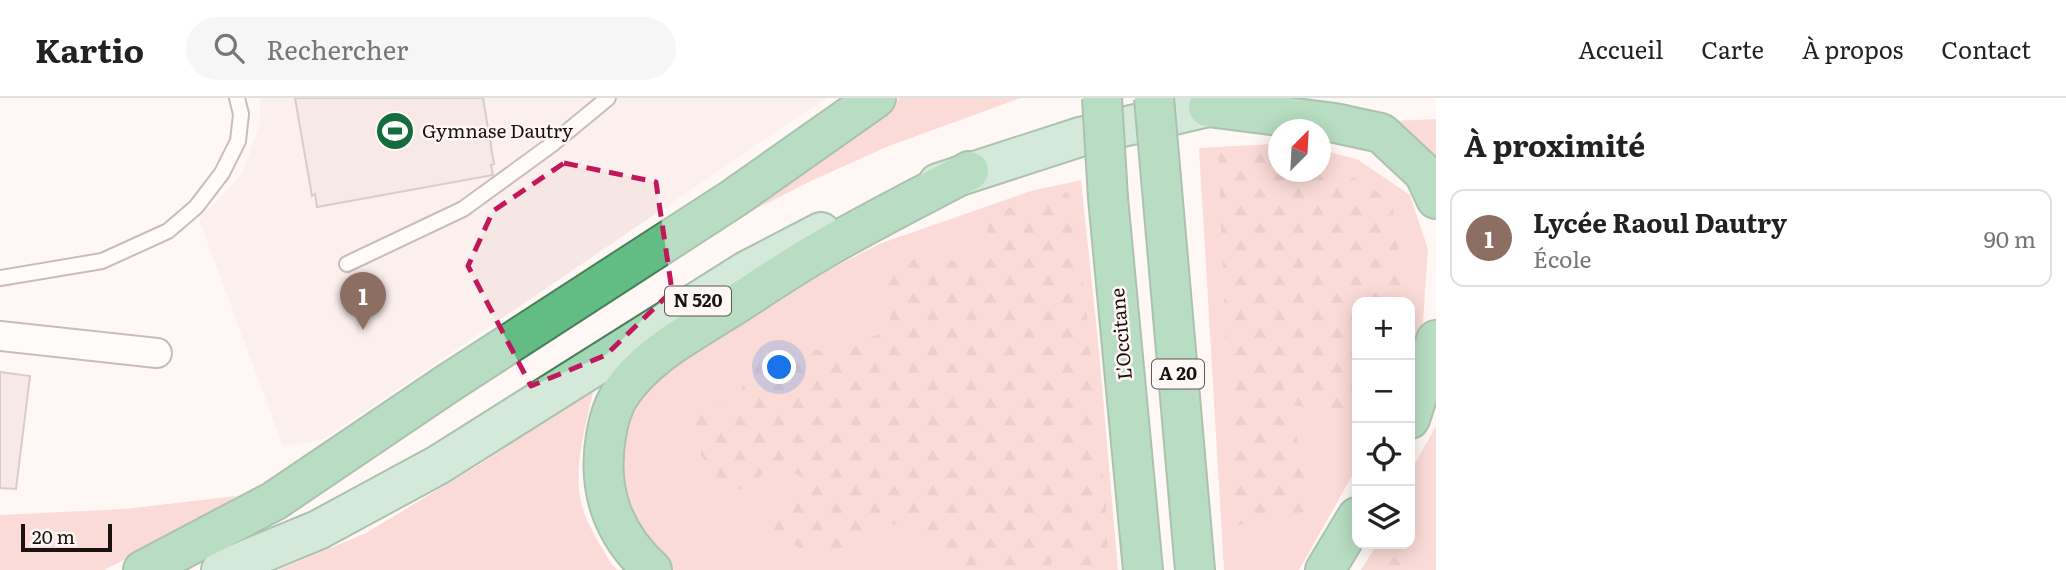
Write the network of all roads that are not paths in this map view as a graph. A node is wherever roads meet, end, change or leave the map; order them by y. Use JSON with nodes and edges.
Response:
{"nodes":[{"id":1,"x":237,"y":98,"type":"edge"},
{"id":2,"x":608,"y":98,"type":"edge"},
{"id":3,"x":876,"y":98,"type":"edge"},
{"id":4,"x":1102,"y":98,"type":"edge"},
{"id":5,"x":1154,"y":98,"type":"edge"},
{"id":6,"x":1209,"y":107,"type":"joint"},
{"id":7,"x":969,"y":171,"type":"junction"},
{"id":8,"x":1436,"y":199,"type":"edge"},
{"id":9,"x":348,"y":264,"type":"dead end"},
{"id":10,"x":0,"y":278,"type":"edge"},
{"id":11,"x":0,"y":336,"type":"edge"},
{"id":12,"x":1436,"y":340,"type":"edge"},
{"id":13,"x":157,"y":353,"type":"dead end"},
{"id":14,"x":1436,"y":387,"type":"edge"},
{"id":15,"x":1415,"y":404,"type":"edge"},
{"id":16,"x":1414,"y":423,"type":"edge"},
{"id":17,"x":1352,"y":525,"type":"edge"},
{"id":18,"x":143,"y":570,"type":"edge"},
{"id":19,"x":221,"y":570,"type":"edge"},
{"id":20,"x":652,"y":570,"type":"edge"},
{"id":21,"x":1143,"y":570,"type":"edge"},
{"id":22,"x":1195,"y":570,"type":"edge"},
{"id":23,"x":1325,"y":570,"type":"edge"}],
"edges":[{"from":1,"to":10,"type":"lane"},
{"from":2,"to":9,"type":"lane"},
{"from":3,"to":18,"type":"highway"},
{"from":4,"to":21,"type":"highway","name":"L'Occitane","number":"A 20","bridge":true},
{"from":5,"to":22,"type":"highway","number":"A 20","bridge":true},
{"from":6,"to":7,"type":"main road","number":"N 520"},
{"from":6,"to":8,"type":"highway"},
{"from":7,"to":19,"type":"main road","number":"N 520"},
{"from":7,"to":20,"type":"highway"},
{"from":11,"to":13,"type":"street"},
{"from":12,"to":15,"type":"highway"},
{"from":14,"to":16,"type":"highway"},
{"from":17,"to":23,"type":"highway"}]}
